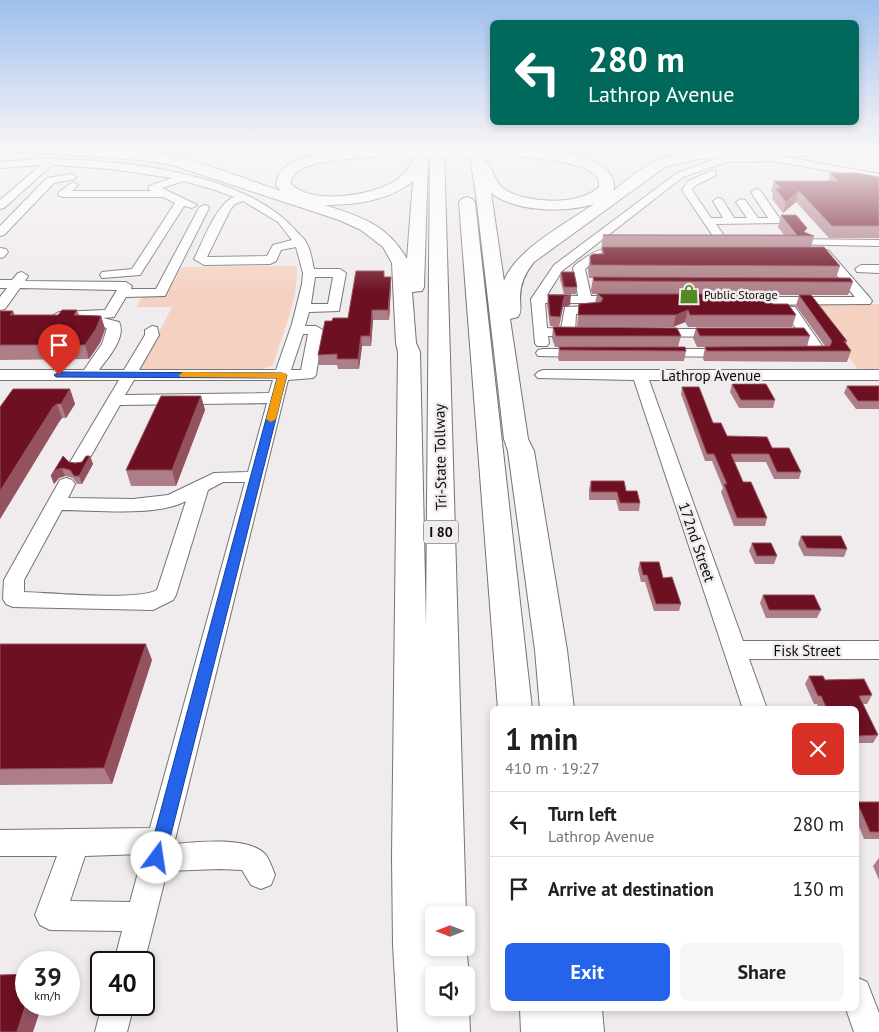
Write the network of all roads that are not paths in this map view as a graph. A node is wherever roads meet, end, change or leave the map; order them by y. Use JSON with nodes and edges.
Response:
{"nodes":[{"id":1,"x":10,"y":197,"type":"edge"},
{"id":2,"x":34,"y":197,"type":"edge"},
{"id":3,"x":171,"y":197,"type":"edge"},
{"id":4,"x":233,"y":197,"type":"edge"},
{"id":5,"x":237,"y":197,"type":"edge"},
{"id":6,"x":244,"y":197,"type":"edge"},
{"id":7,"x":284,"y":197,"type":"edge"},
{"id":8,"x":308,"y":197,"type":"edge"},
{"id":9,"x":365,"y":197,"type":"edge"},
{"id":10,"x":421,"y":197,"type":"edge"},
{"id":11,"x":427,"y":197,"type":"edge"},
{"id":12,"x":475,"y":197,"type":"edge"},
{"id":13,"x":484,"y":197,"type":"edge"},
{"id":14,"x":510,"y":197,"type":"edge"},
{"id":15,"x":596,"y":197,"type":"edge"},
{"id":16,"x":613,"y":197,"type":"edge"},
{"id":17,"x":650,"y":197,"type":"edge"},
{"id":18,"x":692,"y":197,"type":"edge"},
{"id":19,"x":760,"y":197,"type":"edge"},
{"id":20,"x":718,"y":201,"type":"dead end"},
{"id":21,"x":181,"y":202,"type":"junction"},
{"id":22,"x":741,"y":202,"type":"dead end"},
{"id":23,"x":212,"y":204,"type":"junction"},
{"id":24,"x":0,"y":206,"type":"edge"},
{"id":25,"x":708,"y":221,"type":"junction"},
{"id":26,"x":731,"y":221,"type":"junction"},
{"id":27,"x":756,"y":221,"type":"junction"},
{"id":28,"x":0,"y":233,"type":"edge"},
{"id":29,"x":604,"y":234,"type":"junction"},
{"id":30,"x":617,"y":238,"type":"dead end"},
{"id":31,"x":702,"y":240,"type":"edge"},
{"id":32,"x":725,"y":240,"type":"joint"},
{"id":33,"x":774,"y":242,"type":"edge"},
{"id":34,"x":300,"y":243,"type":"junction"},
{"id":35,"x":879,"y":243,"type":"edge"},
{"id":36,"x":785,"y":254,"type":"edge"},
{"id":37,"x":625,"y":259,"type":"edge"},
{"id":38,"x":814,"y":264,"type":"edge"},
{"id":39,"x":879,"y":268,"type":"edge"},
{"id":40,"x":861,"y":269,"type":"dead end"},
{"id":41,"x":838,"y":270,"type":"junction"},
{"id":42,"x":309,"y":273,"type":"junction"},
{"id":43,"x":340,"y":273,"type":"junction"},
{"id":44,"x":356,"y":273,"type":"edge"},
{"id":45,"x":0,"y":275,"type":"edge"},
{"id":46,"x":20,"y":279,"type":"junction"},
{"id":47,"x":61,"y":280,"type":"junction"},
{"id":48,"x":827,"y":280,"type":"joint"},
{"id":49,"x":0,"y":284,"type":"edge"},
{"id":50,"x":851,"y":285,"type":"junction"},
{"id":51,"x":121,"y":293,"type":"junction"},
{"id":52,"x":538,"y":299,"type":"junction"},
{"id":53,"x":585,"y":300,"type":"junction"},
{"id":54,"x":0,"y":306,"type":"edge"},
{"id":55,"x":303,"y":308,"type":"junction"},
{"id":56,"x":729,"y":311,"type":"junction"},
{"id":57,"x":109,"y":318,"type":"junction"},
{"id":58,"x":44,"y":319,"type":"edge"},
{"id":59,"x":600,"y":321,"type":"edge"},
{"id":60,"x":649,"y":321,"type":"edge"},
{"id":61,"x":767,"y":321,"type":"edge"},
{"id":62,"x":797,"y":321,"type":"junction"},
{"id":63,"x":572,"y":329,"type":"junction"},
{"id":64,"x":152,"y":330,"type":"dead end"},
{"id":65,"x":296,"y":330,"type":"junction"},
{"id":66,"x":591,"y":343,"type":"edge"},
{"id":67,"x":640,"y":343,"type":"edge"},
{"id":68,"x":738,"y":343,"type":"edge"},
{"id":69,"x":790,"y":343,"type":"edge"},
{"id":70,"x":543,"y":346,"type":"junction"},
{"id":71,"x":409,"y":352,"type":"junction"},
{"id":72,"x":603,"y":353,"type":"edge"},
{"id":73,"x":0,"y":375,"type":"edge"},
{"id":74,"x":83,"y":375,"type":"junction"},
{"id":75,"x":128,"y":375,"type":"junction"},
{"id":76,"x":282,"y":375,"type":"junction"},
{"id":77,"x":544,"y":375,"type":"dead end"},
{"id":78,"x":640,"y":375,"type":"junction"},
{"id":79,"x":879,"y":375,"type":"edge"},
{"id":80,"x":70,"y":390,"type":"edge"},
{"id":81,"x":276,"y":398,"type":"junction"},
{"id":82,"x":114,"y":400,"type":"junction"},
{"id":83,"x":520,"y":451,"type":"junction"},
{"id":84,"x":78,"y":464,"type":"edge"},
{"id":85,"x":256,"y":477,"type":"junction"},
{"id":86,"x":66,"y":484,"type":"dead end"},
{"id":87,"x":200,"y":487,"type":"junction"},
{"id":88,"x":56,"y":504,"type":"junction"},
{"id":89,"x":734,"y":650,"type":"junction"},
{"id":90,"x":879,"y":650,"type":"edge"},
{"id":91,"x":515,"y":706,"type":"edge"},
{"id":92,"x":557,"y":706,"type":"edge"},
{"id":93,"x":754,"y":706,"type":"edge"},
{"id":94,"x":76,"y":842,"type":"junction"},
{"id":95,"x":0,"y":843,"type":"edge"},
{"id":96,"x":159,"y":850,"type":"junction"},
{"id":97,"x":261,"y":874,"type":"dead end"},
{"id":98,"x":445,"y":906,"type":"edge"},
{"id":99,"x":141,"y":917,"type":"junction"},
{"id":100,"x":132,"y":951,"type":"edge"},
{"id":101,"x":859,"y":1001,"type":"edge"},
{"id":102,"x":543,"y":1011,"type":"edge"},
{"id":103,"x":579,"y":1011,"type":"edge"},
{"id":104,"x":115,"y":1016,"type":"edge"},
{"id":105,"x":446,"y":1016,"type":"edge"},
{"id":106,"x":111,"y":1032,"type":"edge"},
{"id":107,"x":422,"y":1032,"type":"edge"},
{"id":108,"x":446,"y":1032,"type":"edge"},
{"id":109,"x":545,"y":1032,"type":"edge"},
{"id":110,"x":580,"y":1032,"type":"edge"},
{"id":111,"x":870,"y":1032,"type":"edge"}],
"edges":[{"from":1,"to":24,"type":"street"},
{"from":2,"to":28,"type":"street"},
{"from":3,"to":21,"type":"street"},
{"from":4,"to":23,"type":"street"},
{"from":5,"to":34,"type":"street"},
{"from":6,"to":34,"type":"street"},
{"from":7,"to":71,"type":"highway"},
{"from":8,"to":9,"type":"highway"},
{"from":10,"to":71,"type":"highway"},
{"from":11,"to":98,"type":"highway","name":"Tri-State Tollway","number":"I 80"},
{"from":12,"to":91,"type":"highway"},
{"from":13,"to":83,"type":"highway"},
{"from":14,"to":15,"type":"highway"},
{"from":16,"to":83,"type":"highway"},
{"from":17,"to":29,"type":"street"},
{"from":18,"to":25,"type":"street"},
{"from":19,"to":27,"type":"street"},
{"from":20,"to":26,"type":"street"},
{"from":21,"to":23,"type":"street"},
{"from":21,"to":47,"type":"street"},
{"from":22,"to":27,"type":"street"},
{"from":23,"to":51,"type":"street"},
{"from":25,"to":26,"type":"street"},
{"from":25,"to":32,"type":"street"},
{"from":26,"to":27,"type":"street"},
{"from":29,"to":30,"type":"street"},
{"from":29,"to":52,"type":"street"},
{"from":31,"to":32,"type":"street"},
{"from":33,"to":35,"type":"street"},
{"from":34,"to":42,"type":"street"},
{"from":36,"to":41,"type":"street"},
{"from":37,"to":53,"type":"street"},
{"from":38,"to":41,"type":"street"},
{"from":39,"to":40,"type":"street"},
{"from":41,"to":48,"type":"street"},
{"from":41,"to":50,"type":"street"},
{"from":42,"to":43,"type":"street"},
{"from":42,"to":55,"type":"street"},
{"from":43,"to":44,"type":"street"},
{"from":43,"to":55,"type":"street"},
{"from":45,"to":46,"type":"street"},
{"from":46,"to":47,"type":"street"},
{"from":46,"to":49,"type":"street"},
{"from":46,"to":54,"type":"street"},
{"from":47,"to":51,"type":"street"},
{"from":48,"to":50,"type":"street"},
{"from":50,"to":56,"type":"street"},
{"from":51,"to":57,"type":"street"},
{"from":52,"to":53,"type":"street"},
{"from":52,"to":70,"type":"street"},
{"from":53,"to":63,"type":"street"},
{"from":55,"to":65,"type":"street"},
{"from":56,"to":60,"type":"street"},
{"from":56,"to":62,"type":"street"},
{"from":57,"to":58,"type":"street"},
{"from":57,"to":74,"type":"street"},
{"from":59,"to":63,"type":"street"},
{"from":61,"to":62,"type":"street"},
{"from":62,"to":69,"type":"street"},
{"from":63,"to":70,"type":"street"},
{"from":64,"to":75,"type":"street"},
{"from":65,"to":76,"type":"street"},
{"from":65,"to":76,"type":"street"},
{"from":66,"to":70,"type":"street"},
{"from":67,"to":68,"type":"street"},
{"from":70,"to":72,"type":"street"},
{"from":71,"to":107,"type":"highway"},
{"from":73,"to":74,"type":"street"},
{"from":74,"to":75,"type":"street"},
{"from":74,"to":80,"type":"street"},
{"from":75,"to":76,"type":"street"},
{"from":75,"to":82,"type":"street"},
{"from":76,"to":81,"type":"street"},
{"from":77,"to":78,"type":"street","name":"Lathrop Avenue"},
{"from":78,"to":79,"type":"street","name":"Lathrop Avenue"},
{"from":78,"to":89,"type":"street","name":"172nd Street"},
{"from":81,"to":82,"type":"street"},
{"from":81,"to":85,"type":"street"},
{"from":82,"to":84,"type":"street"},
{"from":83,"to":92,"type":"highway"},
{"from":85,"to":87,"type":"street"},
{"from":85,"to":96,"type":"street"},
{"from":86,"to":88,"type":"street"},
{"from":87,"to":88,"type":"street"},
{"from":87,"to":88,"type":"street"},
{"from":89,"to":90,"type":"street","name":"Fisk Street"},
{"from":89,"to":93,"type":"street","name":"172nd Street"},
{"from":94,"to":95,"type":"street"},
{"from":94,"to":96,"type":"street"},
{"from":94,"to":99,"type":"street"},
{"from":96,"to":97,"type":"street"},
{"from":96,"to":99,"type":"street"},
{"from":99,"to":100,"type":"street"},
{"from":101,"to":111,"type":"street"},
{"from":102,"to":109,"type":"highway"},
{"from":103,"to":110,"type":"highway"},
{"from":104,"to":106,"type":"street"},
{"from":105,"to":108,"type":"highway"}]}
